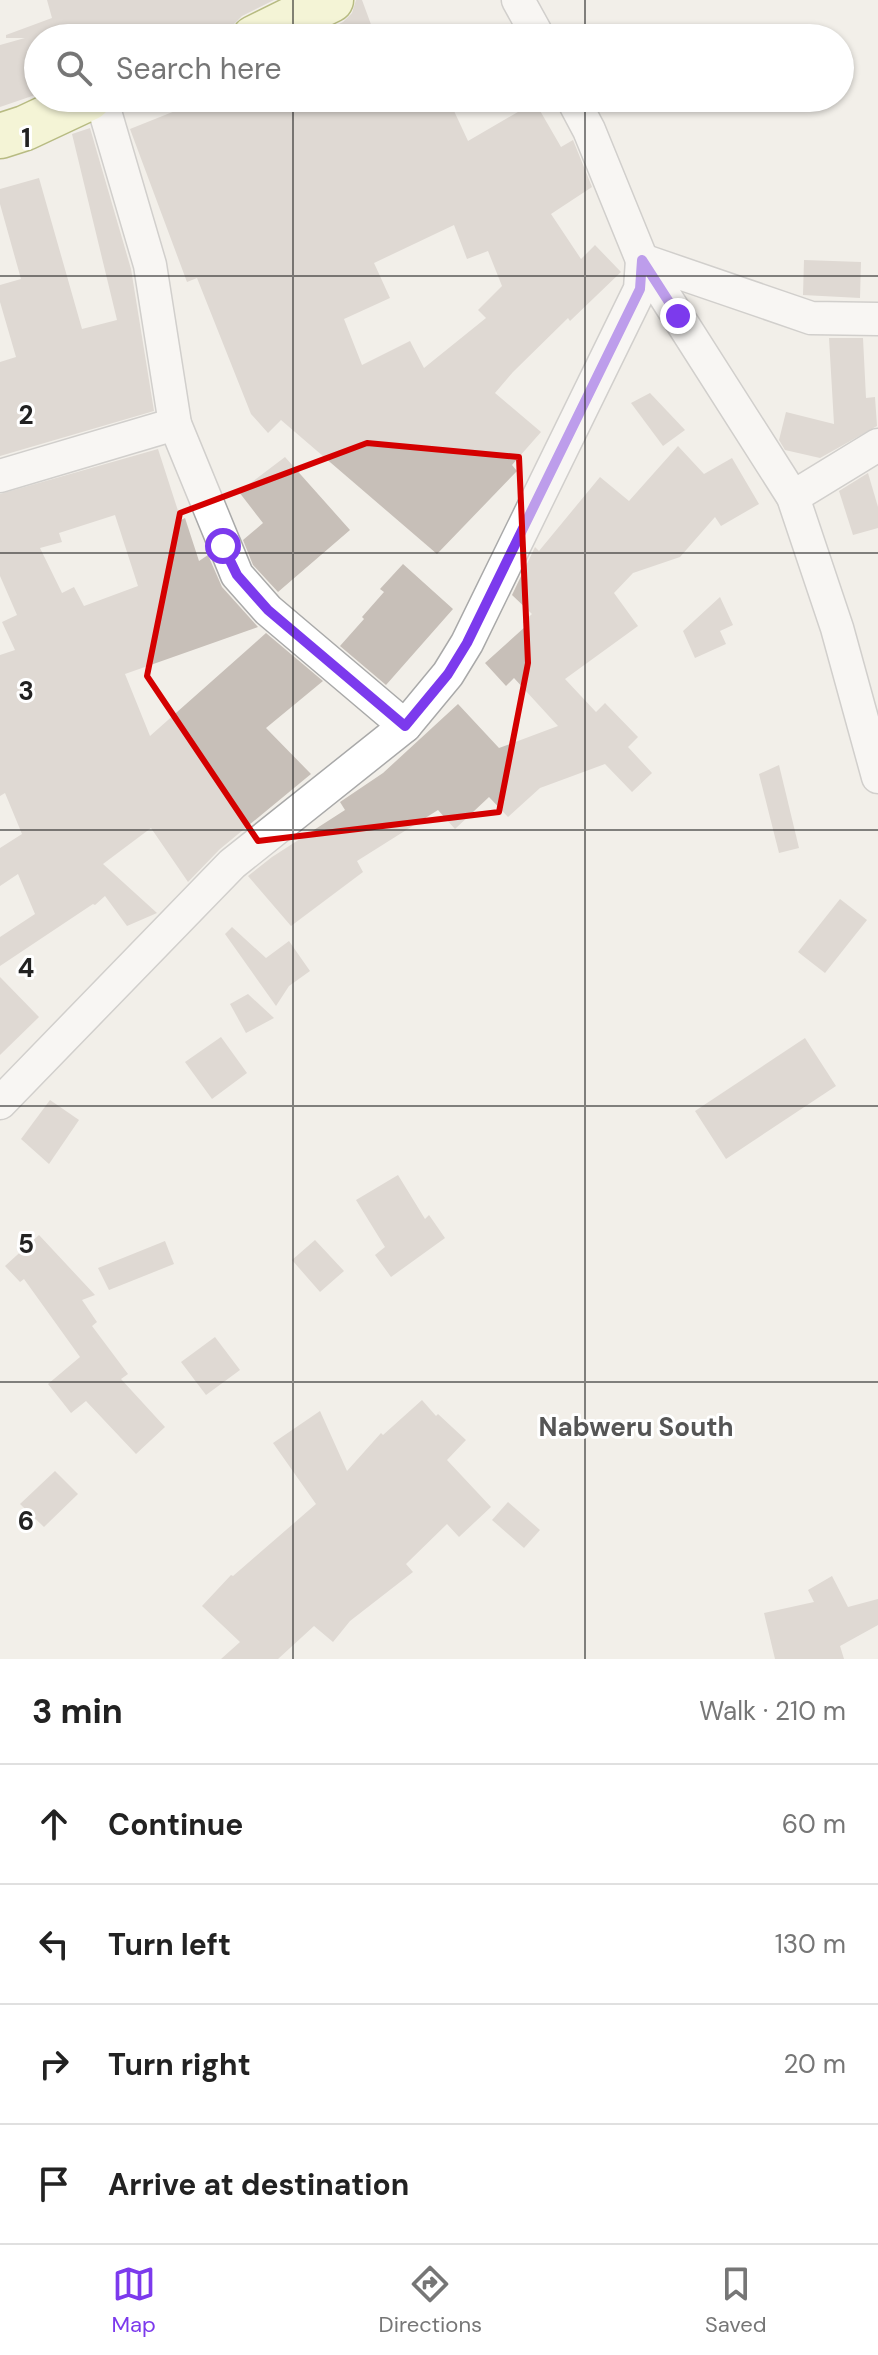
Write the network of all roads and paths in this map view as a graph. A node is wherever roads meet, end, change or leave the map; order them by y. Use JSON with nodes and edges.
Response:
{"nodes":[{"id":1,"x":331,"y":0,"type":"edge"},
{"id":2,"x":518,"y":0,"type":"edge"},
{"id":3,"x":282,"y":24,"type":"edge"},
{"id":4,"x":531,"y":24,"type":"edge"},
{"id":5,"x":59,"y":112,"type":"edge"},
{"id":6,"x":105,"y":112,"type":"edge"},
{"id":7,"x":579,"y":112,"type":"edge"},
{"id":8,"x":0,"y":136,"type":"edge"},
{"id":9,"x":642,"y":260,"type":"junction"},
{"id":10,"x":878,"y":319,"type":"edge"},
{"id":11,"x":175,"y":424,"type":"junction"},
{"id":12,"x":878,"y":445,"type":"edge"},
{"id":13,"x":0,"y":476,"type":"edge"},
{"id":14,"x":793,"y":497,"type":"junction"},
{"id":15,"x":405,"y":726,"type":"junction"},
{"id":16,"x":878,"y":777,"type":"edge"},
{"id":17,"x":0,"y":1103,"type":"edge"}],
"edges":[{"from":1,"to":3,"type":"main road"},
{"from":2,"to":4,"type":"street"},
{"from":5,"to":8,"type":"main road"},
{"from":6,"to":11,"type":"street"},
{"from":7,"to":9,"type":"street"},
{"from":9,"to":10,"type":"street"},
{"from":9,"to":14,"type":"street"},
{"from":9,"to":15,"type":"street"},
{"from":11,"to":13,"type":"street"},
{"from":11,"to":15,"type":"street"},
{"from":12,"to":14,"type":"street"},
{"from":14,"to":16,"type":"street"},
{"from":15,"to":17,"type":"street"}]}
